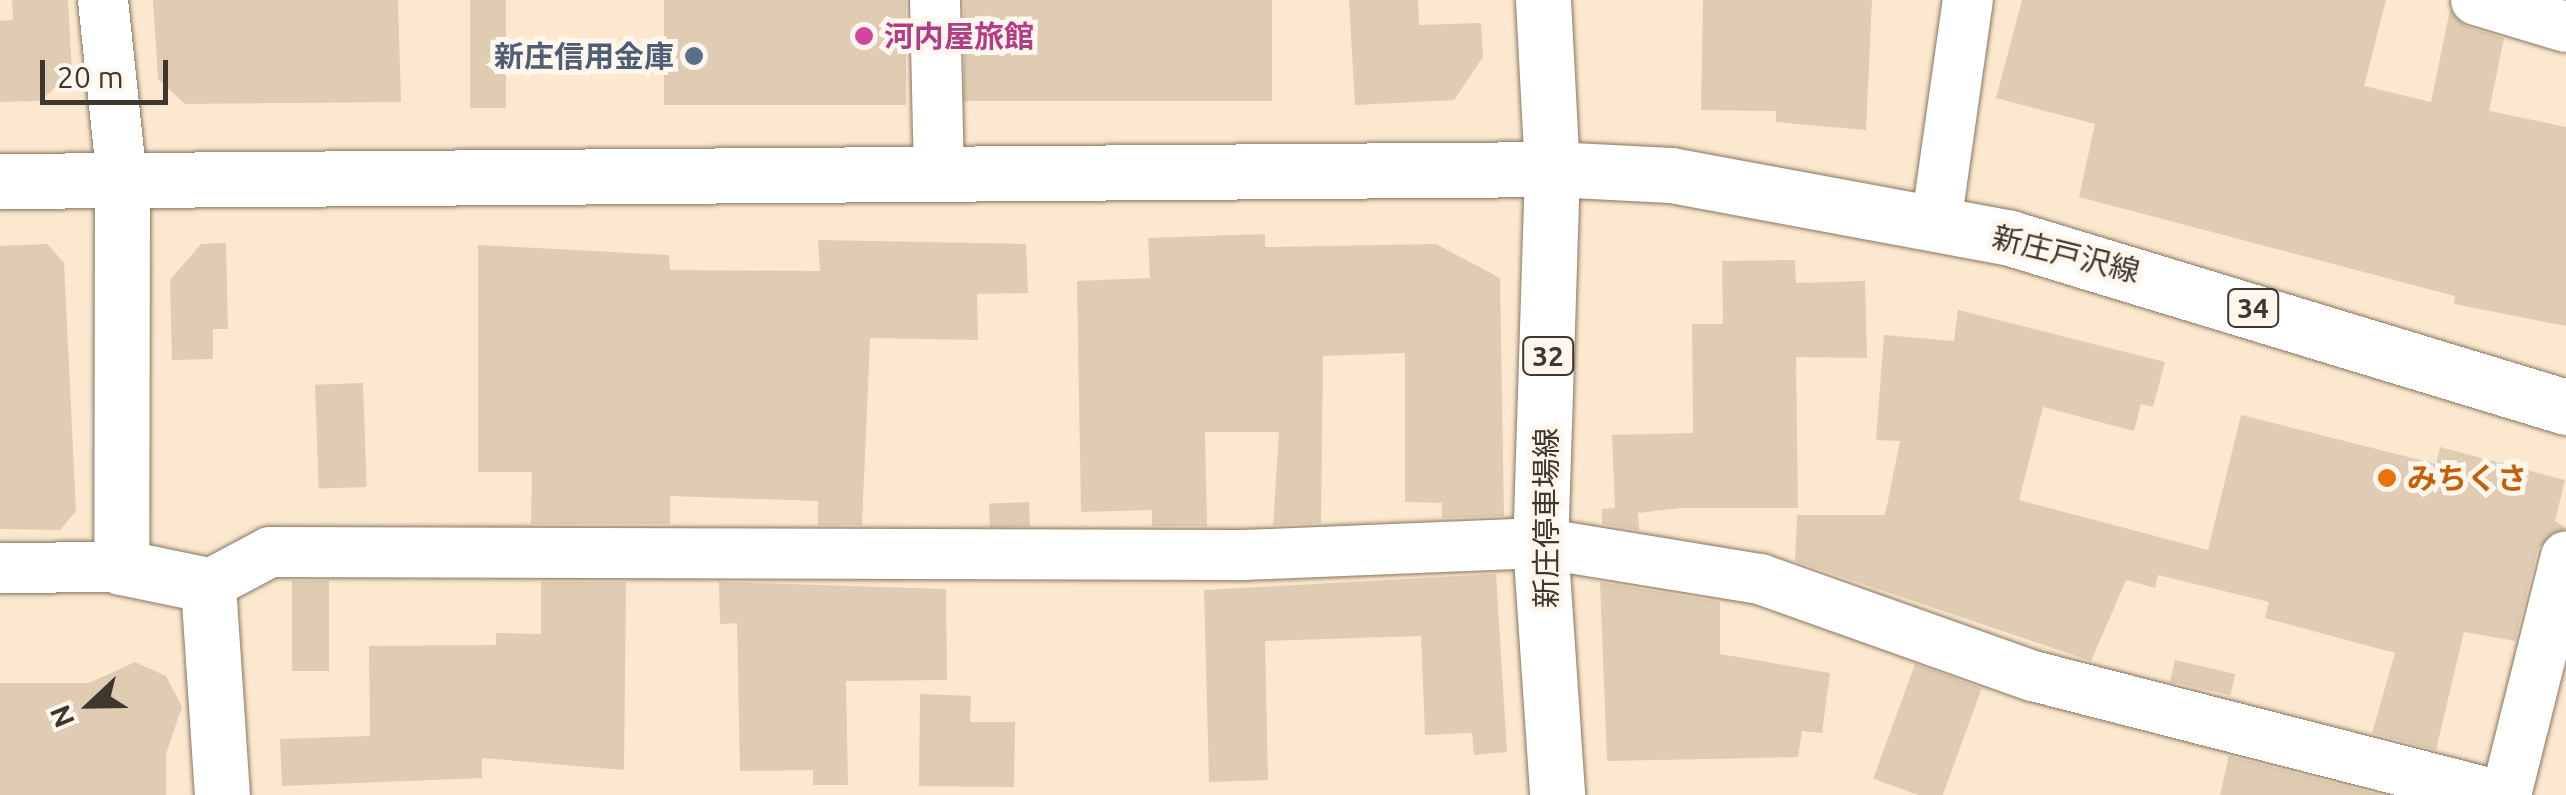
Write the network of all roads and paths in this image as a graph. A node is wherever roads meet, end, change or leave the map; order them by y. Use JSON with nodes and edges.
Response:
{"nodes":[{"id":1,"x":103,"y":0,"type":"edge"},
{"id":2,"x":935,"y":0,"type":"edge"},
{"id":3,"x":1543,"y":0,"type":"edge"},
{"id":4,"x":1968,"y":0,"type":"edge"},
{"id":5,"x":2476,"y":0,"type":"edge"},
{"id":6,"x":2566,"y":27,"type":"edge"},
{"id":7,"x":1552,"y":169,"type":"junction"},
{"id":8,"x":939,"y":177,"type":"junction"},
{"id":9,"x":0,"y":180,"type":"edge"},
{"id":10,"x":122,"y":180,"type":"junction"},
{"id":11,"x":1936,"y":224,"type":"junction"},
{"id":12,"x":2566,"y":407,"type":"edge"},
{"id":13,"x":1540,"y":542,"type":"junction"},
{"id":14,"x":2566,"y":556,"type":"edge"},
{"id":15,"x":121,"y":567,"type":"junction"},
{"id":16,"x":0,"y":568,"type":"edge"},
{"id":17,"x":208,"y":585,"type":"junction"},
{"id":18,"x":222,"y":795,"type":"edge"},
{"id":19,"x":1557,"y":795,"type":"edge"},
{"id":20,"x":2497,"y":795,"type":"edge"},
{"id":21,"x":2506,"y":795,"type":"edge"}],
"edges":[{"from":1,"to":10,"type":"street"},
{"from":2,"to":8,"type":"street"},
{"from":3,"to":7,"type":"street","name":"新庄停車場線","number":"32"},
{"from":4,"to":11,"type":"street"},
{"from":5,"to":6,"type":"street"},
{"from":7,"to":8,"type":"street","name":"新庄戸沢線"},
{"from":7,"to":11,"type":"street","name":"新庄戸沢線","number":"34"},
{"from":7,"to":13,"type":"street","name":"新庄停車場線","number":"32"},
{"from":8,"to":10,"type":"street","name":"新庄戸沢線"},
{"from":9,"to":10,"type":"street","name":"新庄戸沢線"},
{"from":10,"to":15,"type":"street"},
{"from":11,"to":12,"type":"street","name":"新庄戸沢線","number":"34"},
{"from":13,"to":17,"type":"street"},
{"from":13,"to":19,"type":"street","name":"新庄停車場線","number":"32"},
{"from":13,"to":20,"type":"street"},
{"from":14,"to":21,"type":"street"},
{"from":15,"to":16,"type":"street"},
{"from":15,"to":17,"type":"street"},
{"from":17,"to":18,"type":"street"}]}
